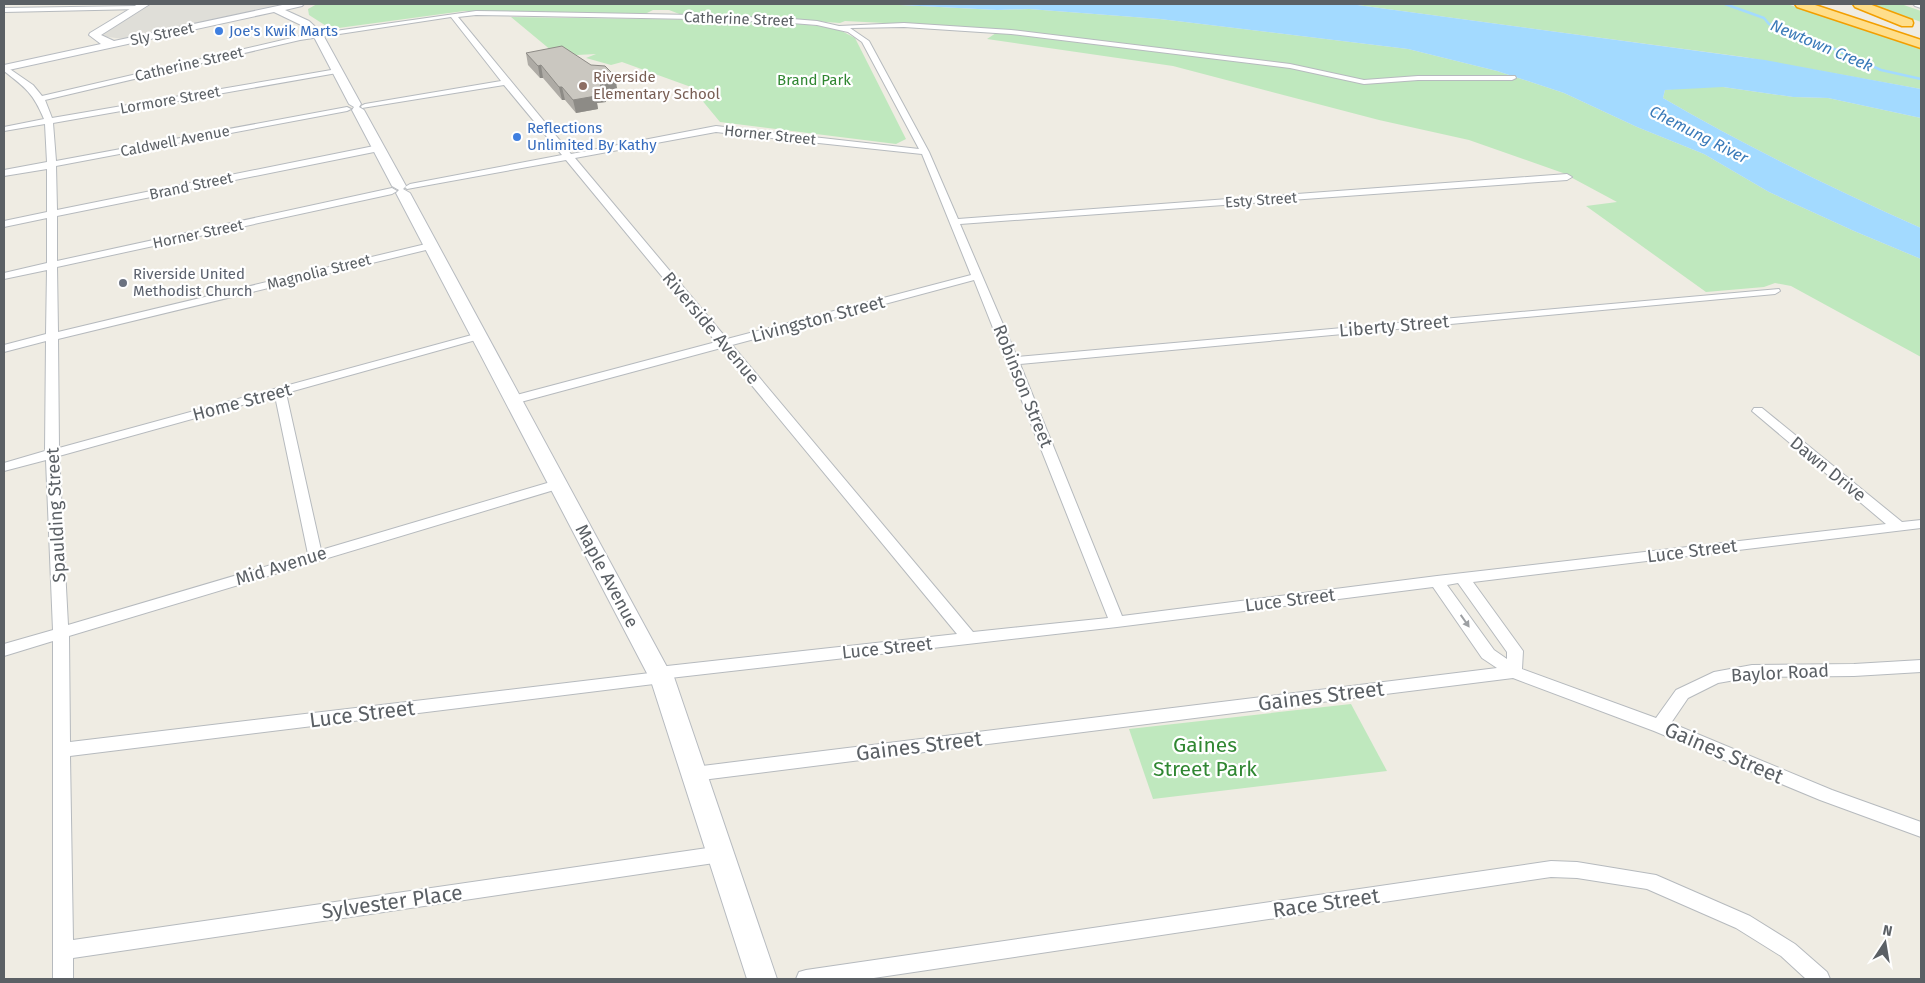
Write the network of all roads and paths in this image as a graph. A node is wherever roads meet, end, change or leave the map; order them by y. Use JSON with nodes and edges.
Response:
{"nodes":[{"id":1,"x":75,"y":4,"type":"edge"},
{"id":2,"x":299,"y":4,"type":"edge"},
{"id":3,"x":308,"y":4,"type":"edge"},
{"id":4,"x":1800,"y":4,"type":"edge"},
{"id":5,"x":1815,"y":4,"type":"edge"},
{"id":6,"x":1836,"y":4,"type":"edge"},
{"id":7,"x":1859,"y":4,"type":"edge"},
{"id":8,"x":141,"y":6,"type":"edge"},
{"id":9,"x":66,"y":9,"type":"junction"},
{"id":10,"x":276,"y":9,"type":"junction"},
{"id":11,"x":4,"y":10,"type":"edge"},
{"id":12,"x":453,"y":15,"type":"junction"},
{"id":13,"x":292,"y":16,"type":"junction"},
{"id":14,"x":834,"y":26,"type":"junction"},
{"id":15,"x":1921,"y":29,"type":"edge"},
{"id":16,"x":318,"y":34,"type":"junction"},
{"id":17,"x":1921,"y":34,"type":"edge"},
{"id":18,"x":95,"y":38,"type":"junction"},
{"id":19,"x":1921,"y":43,"type":"edge"},
{"id":20,"x":114,"y":44,"type":"junction"},
{"id":21,"x":74,"y":53,"type":"junction"},
{"id":22,"x":4,"y":68,"type":"edge"},
{"id":23,"x":337,"y":71,"type":"junction"},
{"id":24,"x":1512,"y":78,"type":"dead end"},
{"id":25,"x":506,"y":82,"type":"junction"},
{"id":26,"x":40,"y":99,"type":"junction"},
{"id":27,"x":356,"y":107,"type":"junction"},
{"id":28,"x":49,"y":121,"type":"junction"},
{"id":29,"x":4,"y":129,"type":"edge"},
{"id":30,"x":379,"y":148,"type":"junction"},
{"id":31,"x":926,"y":152,"type":"junction"},
{"id":32,"x":569,"y":157,"type":"junction"},
{"id":33,"x":52,"y":164,"type":"junction"},
{"id":34,"x":4,"y":173,"type":"edge"},
{"id":35,"x":1567,"y":178,"type":"dead end"},
{"id":36,"x":401,"y":189,"type":"junction"},
{"id":37,"x":52,"y":215,"type":"junction"},
{"id":38,"x":954,"y":222,"type":"junction"},
{"id":39,"x":4,"y":224,"type":"edge"},
{"id":40,"x":430,"y":246,"type":"junction"},
{"id":41,"x":51,"y":266,"type":"junction"},
{"id":42,"x":4,"y":276,"type":"edge"},
{"id":43,"x":978,"y":276,"type":"junction"},
{"id":44,"x":1775,"y":291,"type":"dead end"},
{"id":45,"x":52,"y":336,"type":"junction"},
{"id":46,"x":479,"y":336,"type":"junction"},
{"id":47,"x":724,"y":344,"type":"junction"},
{"id":48,"x":4,"y":348,"type":"edge"},
{"id":49,"x":1013,"y":361,"type":"junction"},
{"id":50,"x":280,"y":392,"type":"junction"},
{"id":51,"x":513,"y":400,"type":"junction"},
{"id":52,"x":1758,"y":412,"type":"dead end"},
{"id":53,"x":52,"y":454,"type":"junction"},
{"id":54,"x":4,"y":467,"type":"edge"},
{"id":55,"x":558,"y":484,"type":"junction"},
{"id":56,"x":1921,"y":524,"type":"edge"},
{"id":57,"x":1899,"y":527,"type":"junction"},
{"id":58,"x":315,"y":555,"type":"junction"},
{"id":59,"x":1462,"y":578,"type":"junction"},
{"id":60,"x":1438,"y":581,"type":"junction"},
{"id":61,"x":1117,"y":622,"type":"junction"},
{"id":62,"x":61,"y":633,"type":"junction"},
{"id":63,"x":970,"y":639,"type":"junction"},
{"id":64,"x":4,"y":650,"type":"edge"},
{"id":65,"x":1921,"y":666,"type":"edge"},
{"id":66,"x":1514,"y":672,"type":"junction"},
{"id":67,"x":660,"y":675,"type":"junction"},
{"id":68,"x":1660,"y":726,"type":"junction"},
{"id":69,"x":62,"y":750,"type":"junction"},
{"id":70,"x":694,"y":774,"type":"junction"},
{"id":71,"x":1921,"y":830,"type":"edge"},
{"id":72,"x":721,"y":854,"type":"junction"},
{"id":73,"x":62,"y":951,"type":"junction"},
{"id":74,"x":62,"y":979,"type":"edge"},
{"id":75,"x":762,"y":979,"type":"edge"},
{"id":76,"x":806,"y":979,"type":"edge"},
{"id":77,"x":1820,"y":979,"type":"edge"}],
"edges":[{"from":1,"to":9,"type":"street"},
{"from":2,"to":10,"type":"main road","name":"Sly Street"},
{"from":3,"to":13,"type":"main road"},
{"from":4,"to":19,"type":"highway"},
{"from":5,"to":19,"type":"highway"},
{"from":6,"to":17,"type":"highway"},
{"from":7,"to":15,"type":"highway"},
{"from":8,"to":9,"type":"street"},
{"from":8,"to":18,"type":"main road"},
{"from":9,"to":11,"type":"street"},
{"from":10,"to":13,"type":"main road","name":"Maple Avenue"},
{"from":10,"to":20,"type":"main road","name":"Sly Street"},
{"from":12,"to":14,"type":"street","name":"Catherine Street"},
{"from":12,"to":16,"type":"street","name":"Catherine Street"},
{"from":12,"to":25,"type":"street","name":"Riverside Avenue"},
{"from":13,"to":16,"type":"main road","name":"Maple Avenue"},
{"from":14,"to":24,"type":"street"},
{"from":14,"to":31,"type":"street","name":"Catherine Street"},
{"from":16,"to":23,"type":"main road","name":"Maple Avenue"},
{"from":16,"to":26,"type":"street","name":"Catherine Street"},
{"from":18,"to":20,"type":"main road"},
{"from":18,"to":21,"type":"main road"},
{"from":20,"to":21,"type":"main road","name":"Sly Street"},
{"from":21,"to":22,"type":"main road","name":"Sly Street"},
{"from":22,"to":26,"type":"street","name":"Spaulding Street"},
{"from":23,"to":27,"type":"main road","name":"Maple Avenue"},
{"from":23,"to":28,"type":"street","name":"Lormore Street"},
{"from":25,"to":27,"type":"street","name":"Caldwell Avenue"},
{"from":25,"to":32,"type":"street","name":"Riverside Avenue"},
{"from":26,"to":28,"type":"street","name":"Spaulding Street"},
{"from":27,"to":30,"type":"main road","name":"Maple Avenue"},
{"from":27,"to":33,"type":"street","name":"Caldwell Avenue"},
{"from":28,"to":29,"type":"street","name":"Lormore Street"},
{"from":28,"to":33,"type":"street","name":"Spaulding Street"},
{"from":30,"to":36,"type":"main road","name":"Maple Avenue"},
{"from":30,"to":37,"type":"street","name":"Brand Street"},
{"from":31,"to":32,"type":"street","name":"Horner Street"},
{"from":31,"to":38,"type":"street","name":"Robinson Street"},
{"from":32,"to":36,"type":"street","name":"Horner Street"},
{"from":32,"to":47,"type":"street","name":"Riverside Avenue"},
{"from":33,"to":34,"type":"street","name":"Caldwell Avenue"},
{"from":33,"to":37,"type":"street","name":"Spaulding Street"},
{"from":35,"to":38,"type":"street","name":"Esty Street"},
{"from":36,"to":40,"type":"main road","name":"Maple Avenue"},
{"from":36,"to":41,"type":"street","name":"Horner Street"},
{"from":37,"to":39,"type":"street","name":"Brand Street"},
{"from":37,"to":41,"type":"street","name":"Spaulding Street"},
{"from":38,"to":43,"type":"street","name":"Robinson Street"},
{"from":40,"to":45,"type":"street","name":"Magnolia Street"},
{"from":40,"to":46,"type":"main road","name":"Maple Avenue"},
{"from":41,"to":42,"type":"street","name":"Horner Street"},
{"from":41,"to":45,"type":"street","name":"Spaulding Street"},
{"from":43,"to":47,"type":"street","name":"Livingston Street"},
{"from":43,"to":49,"type":"street","name":"Robinson Street"},
{"from":44,"to":49,"type":"street","name":"Liberty Street"},
{"from":45,"to":48,"type":"street","name":"Magnolia Street"},
{"from":45,"to":53,"type":"street","name":"Spaulding Street"},
{"from":46,"to":50,"type":"street","name":"Home Street"},
{"from":46,"to":51,"type":"main road","name":"Maple Avenue"},
{"from":47,"to":51,"type":"street","name":"Livingston Street"},
{"from":47,"to":63,"type":"street","name":"Riverside Avenue"},
{"from":49,"to":61,"type":"street","name":"Robinson Street"},
{"from":50,"to":53,"type":"street","name":"Home Street"},
{"from":50,"to":58,"type":"street"},
{"from":51,"to":55,"type":"main road","name":"Maple Avenue"},
{"from":52,"to":57,"type":"street","name":"Dawn Drive"},
{"from":53,"to":54,"type":"street","name":"Home Street"},
{"from":53,"to":62,"type":"street","name":"Spaulding Street"},
{"from":55,"to":58,"type":"street","name":"Mid Avenue"},
{"from":55,"to":67,"type":"main road","name":"Maple Avenue"},
{"from":56,"to":57,"type":"street","name":"Luce Street"},
{"from":57,"to":59,"type":"street","name":"Luce Street"},
{"from":58,"to":62,"type":"street","name":"Mid Avenue"},
{"from":59,"to":60,"type":"street","name":"Luce Street"},
{"from":59,"to":66,"type":"street"},
{"from":60,"to":61,"type":"street","name":"Luce Street"},
{"from":60,"to":66,"type":"street","one_way":true},
{"from":61,"to":63,"type":"street","name":"Luce Street"},
{"from":62,"to":64,"type":"street","name":"Mid Avenue"},
{"from":62,"to":69,"type":"street","name":"Spaulding Street"},
{"from":63,"to":67,"type":"street","name":"Luce Street"},
{"from":65,"to":68,"type":"street","name":"Baylor Road"},
{"from":66,"to":68,"type":"street","name":"Gaines Street"},
{"from":66,"to":70,"type":"street","name":"Gaines Street"},
{"from":67,"to":69,"type":"street","name":"Luce Street"},
{"from":67,"to":70,"type":"main road","name":"Maple Avenue"},
{"from":68,"to":71,"type":"street","name":"Gaines Street"},
{"from":69,"to":73,"type":"street","name":"Spaulding Street"},
{"from":70,"to":72,"type":"main road","name":"Maple Avenue"},
{"from":72,"to":73,"type":"street","name":"Sylvester Place"},
{"from":72,"to":75,"type":"main road","name":"Maple Avenue"},
{"from":73,"to":74,"type":"street","name":"Spaulding Street"},
{"from":76,"to":77,"type":"street","name":"Race Street"}]}
